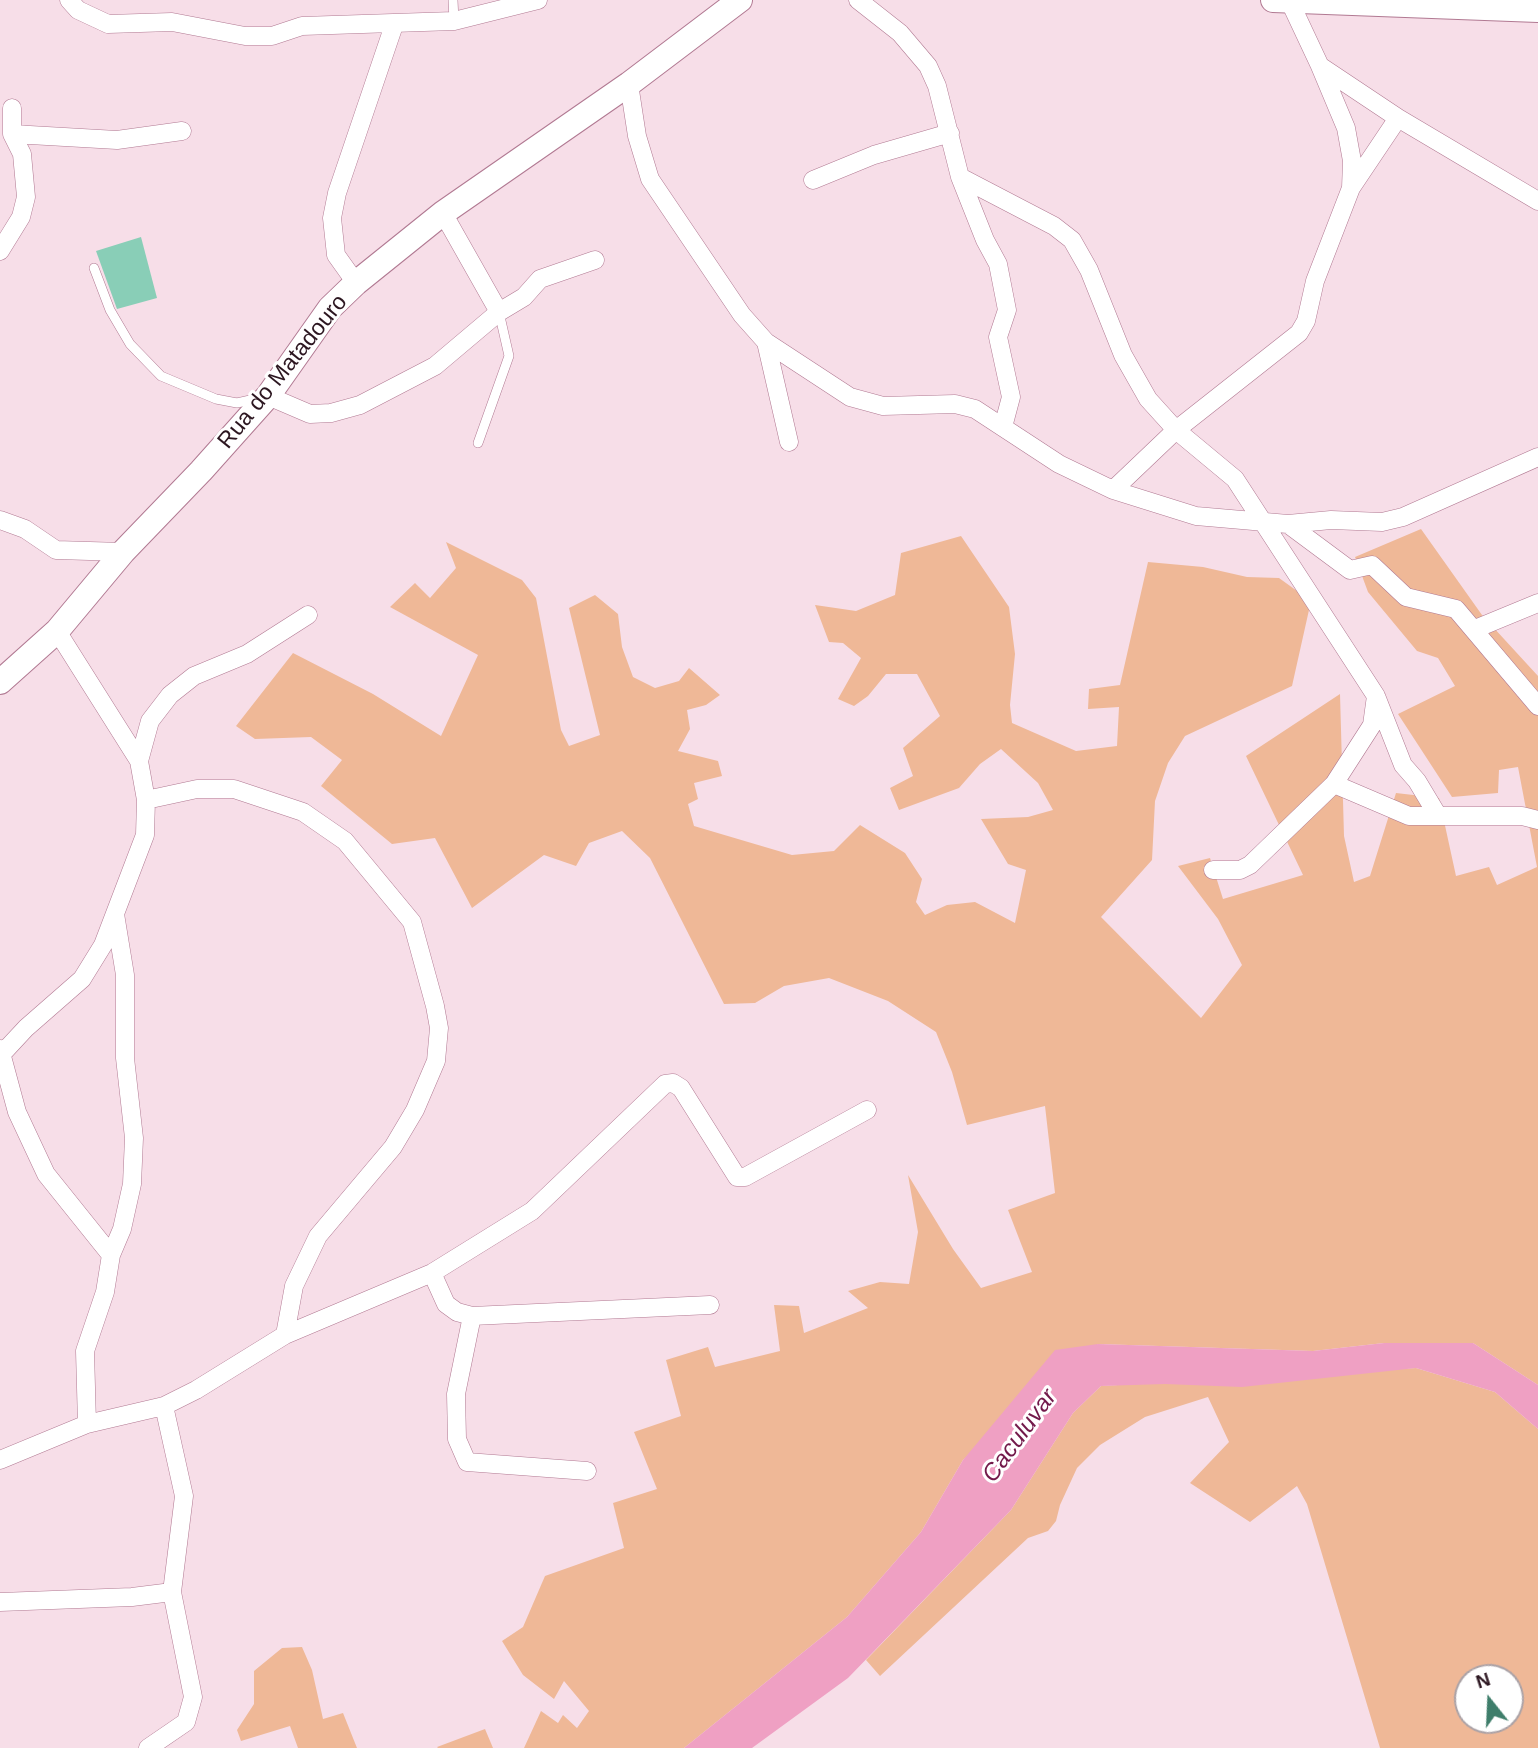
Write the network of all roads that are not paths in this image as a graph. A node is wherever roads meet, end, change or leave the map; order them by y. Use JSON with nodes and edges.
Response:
{"nodes":[{"id":1,"x":69,"y":0,"type":"edge"},
{"id":2,"x":453,"y":0,"type":"edge"},
{"id":3,"x":538,"y":0,"type":"edge"},
{"id":4,"x":738,"y":0,"type":"edge"},
{"id":5,"x":858,"y":0,"type":"edge"},
{"id":6,"x":1273,"y":0,"type":"edge"},
{"id":7,"x":1289,"y":0,"type":"edge"},
{"id":8,"x":1538,"y":10,"type":"edge"},
{"id":9,"x":454,"y":21,"type":"junction"},
{"id":10,"x":394,"y":25,"type":"junction"},
{"id":11,"x":1320,"y":66,"type":"junction"},
{"id":12,"x":629,"y":84,"type":"junction"},
{"id":13,"x":12,"y":107,"type":"dead end"},
{"id":14,"x":1398,"y":118,"type":"junction"},
{"id":15,"x":182,"y":131,"type":"dead end"},
{"id":16,"x":950,"y":133,"type":"junction"},
{"id":17,"x":12,"y":134,"type":"junction"},
{"id":18,"x":960,"y":177,"type":"junction"},
{"id":19,"x":813,"y":180,"type":"dead end"},
{"id":20,"x":1351,"y":188,"type":"junction"},
{"id":21,"x":1538,"y":201,"type":"edge"},
{"id":22,"x":443,"y":213,"type":"junction"},
{"id":23,"x":0,"y":251,"type":"edge"},
{"id":24,"x":595,"y":260,"type":"dead end"},
{"id":25,"x":94,"y":268,"type":"dead end"},
{"id":26,"x":356,"y":283,"type":"junction"},
{"id":27,"x":499,"y":312,"type":"junction"},
{"id":28,"x":766,"y":342,"type":"junction"},
{"id":29,"x":268,"y":396,"type":"junction"},
{"id":30,"x":1003,"y":427,"type":"junction"},
{"id":31,"x":1176,"y":430,"type":"junction"},
{"id":32,"x":789,"y":442,"type":"dead end"},
{"id":33,"x":478,"y":443,"type":"dead end"},
{"id":34,"x":1538,"y":457,"type":"edge"},
{"id":35,"x":1114,"y":490,"type":"junction"},
{"id":36,"x":0,"y":520,"type":"edge"},
{"id":37,"x":1264,"y":522,"type":"junction"},
{"id":38,"x":1288,"y":524,"type":"junction"},
{"id":39,"x":123,"y":552,"type":"junction"},
{"id":40,"x":1538,"y":603,"type":"edge"},
{"id":41,"x":308,"y":615,"type":"dead end"},
{"id":42,"x":1475,"y":629,"type":"junction"},
{"id":43,"x":57,"y":631,"type":"junction"},
{"id":44,"x":0,"y":682,"type":"edge"},
{"id":45,"x":1376,"y":696,"type":"junction"},
{"id":46,"x":1538,"y":706,"type":"edge"},
{"id":47,"x":139,"y":761,"type":"junction"},
{"id":48,"x":1334,"y":784,"type":"junction"},
{"id":49,"x":146,"y":800,"type":"junction"},
{"id":50,"x":1438,"y":816,"type":"junction"},
{"id":51,"x":1538,"y":820,"type":"edge"},
{"id":52,"x":1213,"y":870,"type":"dead end"},
{"id":53,"x":115,"y":914,"type":"junction"},
{"id":54,"x":0,"y":1053,"type":"edge"},
{"id":55,"x":867,"y":1110,"type":"dead end"},
{"id":56,"x":111,"y":1255,"type":"junction"},
{"id":57,"x":432,"y":1273,"type":"junction"},
{"id":58,"x":710,"y":1305,"type":"dead end"},
{"id":59,"x":472,"y":1316,"type":"junction"},
{"id":60,"x":285,"y":1335,"type":"junction"},
{"id":61,"x":163,"y":1406,"type":"junction"},
{"id":62,"x":87,"y":1424,"type":"junction"},
{"id":63,"x":0,"y":1460,"type":"edge"},
{"id":64,"x":587,"y":1471,"type":"dead end"},
{"id":65,"x":172,"y":1592,"type":"junction"},
{"id":66,"x":0,"y":1602,"type":"edge"},
{"id":67,"x":148,"y":1748,"type":"edge"}],
"edges":[{"from":1,"to":10,"type":"street"},
{"from":2,"to":9,"type":"lane"},
{"from":3,"to":9,"type":"street"},
{"from":4,"to":12,"type":"street","name":"Rua do Matadouro"},
{"from":5,"to":16,"type":"street"},
{"from":6,"to":7,"type":"street"},
{"from":7,"to":8,"type":"street"},
{"from":7,"to":11,"type":"street"},
{"from":9,"to":10,"type":"street"},
{"from":10,"to":26,"type":"street"},
{"from":11,"to":14,"type":"street"},
{"from":11,"to":20,"type":"street"},
{"from":12,"to":22,"type":"street","name":"Rua do Matadouro"},
{"from":12,"to":28,"type":"street"},
{"from":13,"to":17,"type":"street"},
{"from":14,"to":20,"type":"street"},
{"from":14,"to":21,"type":"street"},
{"from":15,"to":17,"type":"street"},
{"from":16,"to":18,"type":"street"},
{"from":16,"to":19,"type":"street"},
{"from":17,"to":23,"type":"street"},
{"from":18,"to":30,"type":"street"},
{"from":18,"to":31,"type":"street"},
{"from":20,"to":31,"type":"street"},
{"from":22,"to":26,"type":"street","name":"Rua do Matadouro"},
{"from":22,"to":27,"type":"street"},
{"from":24,"to":27,"type":"street"},
{"from":25,"to":29,"type":"lane"},
{"from":26,"to":29,"type":"street","name":"Rua do Matadouro"},
{"from":27,"to":29,"type":"street"},
{"from":27,"to":33,"type":"lane"},
{"from":28,"to":30,"type":"street"},
{"from":28,"to":32,"type":"street"},
{"from":29,"to":39,"type":"street","name":"Rua do Matadouro"},
{"from":30,"to":35,"type":"street"},
{"from":31,"to":35,"type":"street"},
{"from":31,"to":37,"type":"street"},
{"from":34,"to":38,"type":"street"},
{"from":35,"to":37,"type":"street"},
{"from":36,"to":39,"type":"street"},
{"from":37,"to":38,"type":"street"},
{"from":37,"to":45,"type":"street"},
{"from":38,"to":42,"type":"street"},
{"from":39,"to":43,"type":"street","name":"Rua do Matadouro"},
{"from":40,"to":42,"type":"street"},
{"from":41,"to":47,"type":"street"},
{"from":42,"to":46,"type":"street"},
{"from":43,"to":44,"type":"street","name":"Rua do Matadouro"},
{"from":43,"to":47,"type":"street"},
{"from":45,"to":48,"type":"street"},
{"from":45,"to":50,"type":"street"},
{"from":47,"to":49,"type":"street"},
{"from":48,"to":50,"type":"street"},
{"from":48,"to":52,"type":"street"},
{"from":49,"to":53,"type":"street"},
{"from":49,"to":60,"type":"street"},
{"from":50,"to":51,"type":"street"},
{"from":53,"to":54,"type":"street"},
{"from":53,"to":56,"type":"street"},
{"from":54,"to":56,"type":"street"},
{"from":55,"to":57,"type":"street"},
{"from":56,"to":62,"type":"street"},
{"from":57,"to":59,"type":"street"},
{"from":57,"to":60,"type":"street"},
{"from":58,"to":59,"type":"street"},
{"from":59,"to":64,"type":"street"},
{"from":60,"to":61,"type":"street"},
{"from":61,"to":62,"type":"street"},
{"from":61,"to":65,"type":"street"},
{"from":62,"to":63,"type":"street"},
{"from":65,"to":66,"type":"street"},
{"from":65,"to":67,"type":"street"}]}
